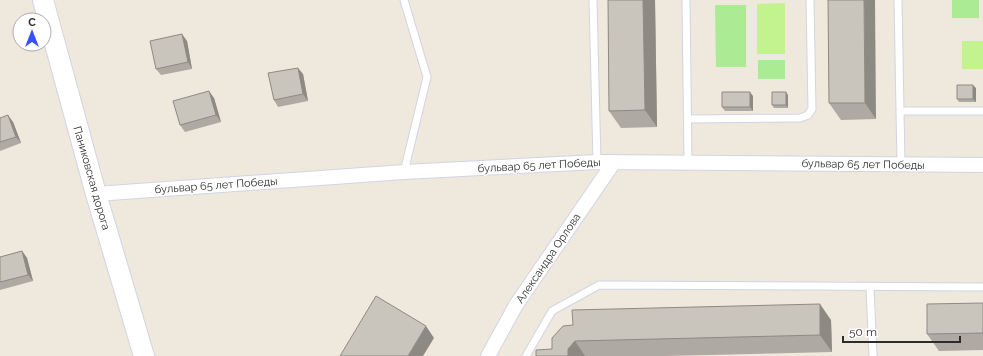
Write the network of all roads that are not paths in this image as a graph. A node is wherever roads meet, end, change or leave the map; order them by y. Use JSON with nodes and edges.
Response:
{"nodes":[{"id":1,"x":43,"y":0,"type":"edge"},
{"id":2,"x":404,"y":0,"type":"edge"},
{"id":3,"x":593,"y":0,"type":"edge"},
{"id":4,"x":686,"y":0,"type":"edge"},
{"id":5,"x":810,"y":0,"type":"edge"},
{"id":6,"x":898,"y":0,"type":"edge"},
{"id":7,"x":900,"y":111,"type":"junction"},
{"id":8,"x":983,"y":111,"type":"edge"},
{"id":9,"x":688,"y":119,"type":"junction"},
{"id":10,"x":597,"y":162,"type":"junction"},
{"id":11,"x":614,"y":162,"type":"junction"},
{"id":12,"x":688,"y":163,"type":"junction"},
{"id":13,"x":901,"y":165,"type":"junction"},
{"id":14,"x":983,"y":165,"type":"edge"},
{"id":15,"x":404,"y":172,"type":"junction"},
{"id":16,"x":96,"y":194,"type":"junction"},
{"id":17,"x":983,"y":287,"type":"edge"},
{"id":18,"x":870,"y":288,"type":"junction"},
{"id":19,"x":144,"y":356,"type":"edge"},
{"id":20,"x":488,"y":356,"type":"edge"},
{"id":21,"x":526,"y":356,"type":"edge"},
{"id":22,"x":873,"y":356,"type":"edge"}],
"edges":[{"from":1,"to":16,"type":"street","name":"Паниковская дорога"},
{"from":2,"to":15,"type":"lane"},
{"from":3,"to":10,"type":"lane"},
{"from":4,"to":9,"type":"lane"},
{"from":5,"to":9,"type":"lane"},
{"from":6,"to":7,"type":"lane"},
{"from":7,"to":8,"type":"lane"},
{"from":7,"to":13,"type":"lane"},
{"from":9,"to":12,"type":"lane"},
{"from":10,"to":11,"type":"street","name":"бульвар 65 лет Победы"},
{"from":10,"to":15,"type":"street","name":"бульвар 65 лет Победы"},
{"from":11,"to":12,"type":"street","name":"бульвар 65 лет Победы"},
{"from":11,"to":20,"type":"street","name":"Александра Орлова"},
{"from":12,"to":13,"type":"street","name":"бульвар 65 лет Победы"},
{"from":13,"to":14,"type":"street","name":"бульвар 65 лет Победы"},
{"from":15,"to":16,"type":"street","name":"бульвар 65 лет Победы"},
{"from":16,"to":19,"type":"street","name":"Паниковская дорога"},
{"from":17,"to":18,"type":"lane"},
{"from":18,"to":21,"type":"lane"},
{"from":18,"to":22,"type":"lane"}]}
